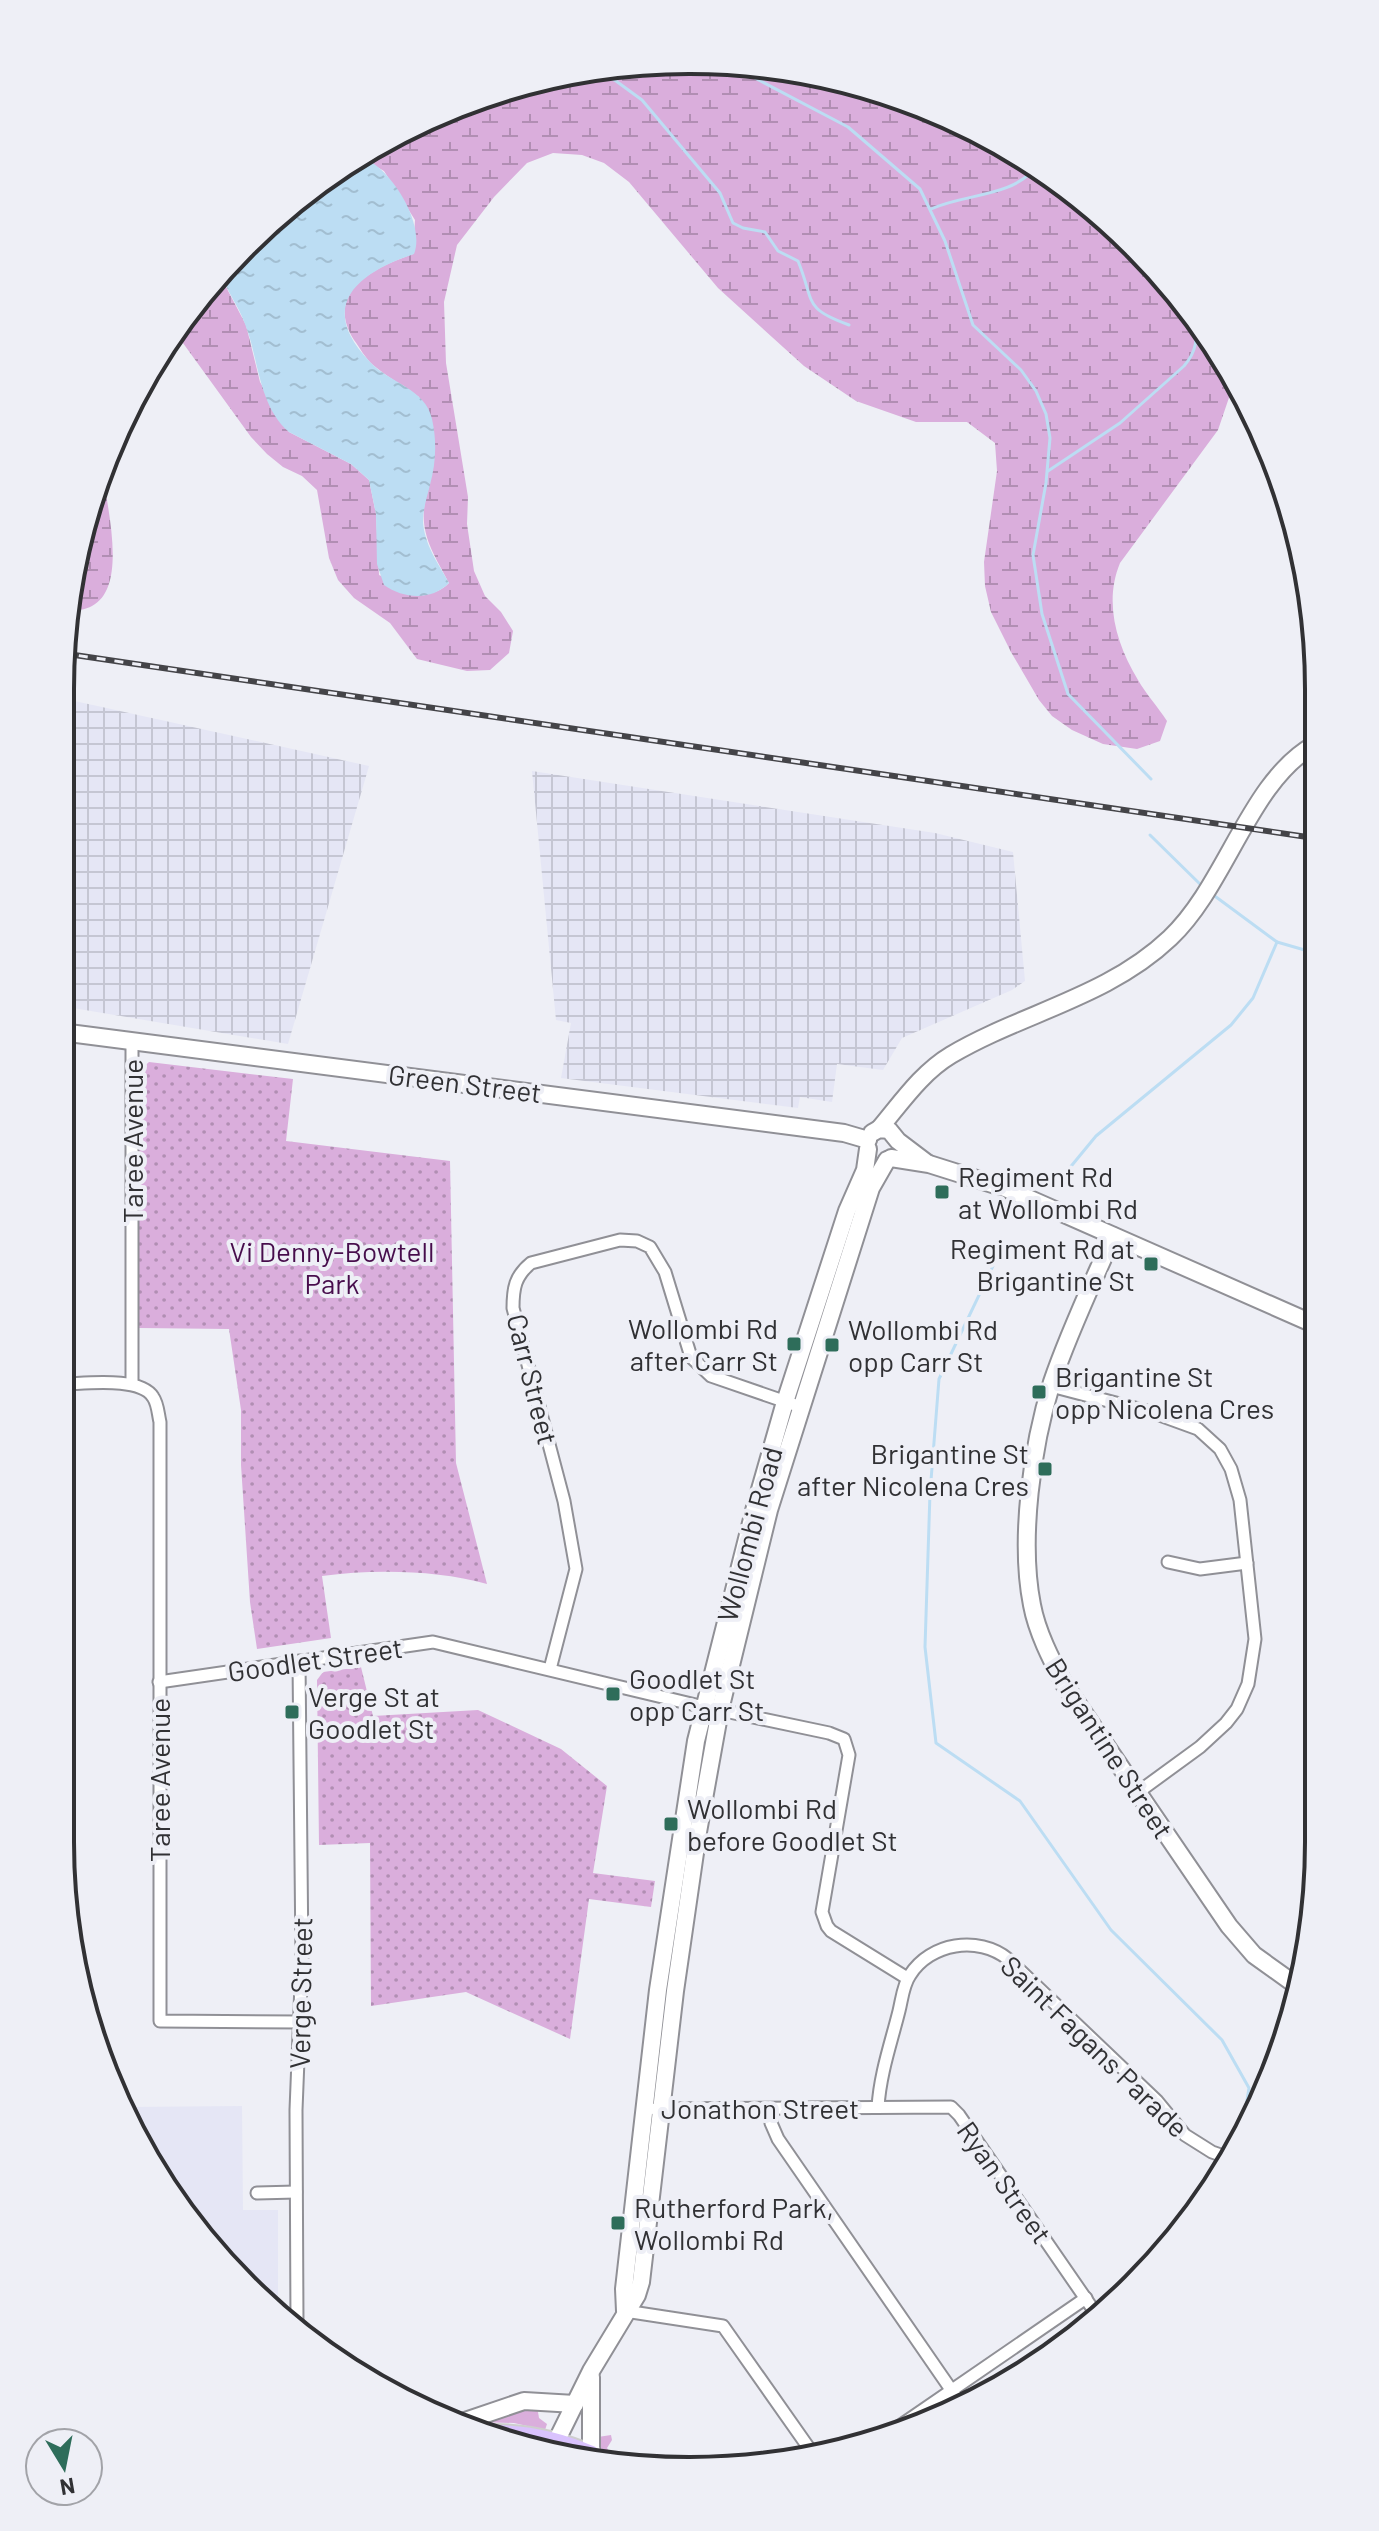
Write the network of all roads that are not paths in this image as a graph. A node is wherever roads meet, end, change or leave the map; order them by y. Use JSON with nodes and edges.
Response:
{"nodes":[{"id":1,"x":1305,"y":752,"type":"edge"},
{"id":2,"x":74,"y":1034,"type":"edge"},
{"id":3,"x":132,"y":1041,"type":"junction"},
{"id":4,"x":901,"y":1103,"type":"junction"},
{"id":5,"x":897,"y":1138,"type":"junction"},
{"id":6,"x":872,"y":1139,"type":"junction"},
{"id":7,"x":889,"y":1159,"type":"junction"},
{"id":8,"x":929,"y":1164,"type":"junction"},
{"id":9,"x":1113,"y":1236,"type":"junction"},
{"id":10,"x":1305,"y":1320,"type":"edge"},
{"id":11,"x":74,"y":1384,"type":"edge"},
{"id":12,"x":132,"y":1384,"type":"junction"},
{"id":13,"x":1051,"y":1386,"type":"junction"},
{"id":14,"x":793,"y":1404,"type":"junction"},
{"id":15,"x":1168,"y":1562,"type":"dead end"},
{"id":16,"x":1247,"y":1563,"type":"junction"},
{"id":17,"x":299,"y":1661,"type":"junction"},
{"id":18,"x":550,"y":1669,"type":"junction"},
{"id":19,"x":159,"y":1682,"type":"junction"},
{"id":20,"x":712,"y":1708,"type":"junction"},
{"id":21,"x":1137,"y":1793,"type":"junction"},
{"id":22,"x":907,"y":1978,"type":"junction"},
{"id":23,"x":1289,"y":1980,"type":"edge"},
{"id":24,"x":301,"y":2022,"type":"junction"},
{"id":25,"x":878,"y":2107,"type":"junction"},
{"id":26,"x":643,"y":2108,"type":"junction"},
{"id":27,"x":770,"y":2109,"type":"junction"},
{"id":28,"x":661,"y":2110,"type":"junction"},
{"id":29,"x":1219,"y":2155,"type":"edge"},
{"id":30,"x":296,"y":2192,"type":"junction"},
{"id":31,"x":257,"y":2193,"type":"dead end"},
{"id":32,"x":1086,"y":2298,"type":"junction"},
{"id":33,"x":1092,"y":2307,"type":"edge"},
{"id":34,"x":625,"y":2311,"type":"junction"},
{"id":35,"x":297,"y":2315,"type":"edge"},
{"id":36,"x":591,"y":2371,"type":"junction"},
{"id":37,"x":952,"y":2391,"type":"junction"},
{"id":38,"x":956,"y":2397,"type":"edge"},
{"id":39,"x":575,"y":2404,"type":"junction"},
{"id":40,"x":922,"y":2411,"type":"edge"},
{"id":41,"x":475,"y":2418,"type":"edge"},
{"id":42,"x":556,"y":2442,"type":"edge"},
{"id":43,"x":807,"y":2446,"type":"edge"},
{"id":44,"x":591,"y":2449,"type":"edge"}],
"edges":[{"from":1,"to":4,"type":"main road","name":"Wollombi Road"},
{"from":2,"to":3,"type":"main road","name":"Green Street"},
{"from":3,"to":6,"type":"main road","name":"Green Street"},
{"from":3,"to":12,"type":"street","name":"Taree Avenue"},
{"from":4,"to":5,"type":"main road"},
{"from":4,"to":6,"type":"main road","name":"Wollombi Road"},
{"from":5,"to":6,"type":"main road"},
{"from":5,"to":7,"type":"main road"},
{"from":5,"to":8,"type":"main road"},
{"from":6,"to":7,"type":"main road"},
{"from":6,"to":14,"type":"main road","name":"Wollombi Road"},
{"from":7,"to":8,"type":"main road"},
{"from":7,"to":14,"type":"main road","name":"Wollombi Road"},
{"from":8,"to":9,"type":"main road"},
{"from":9,"to":10,"type":"main road"},
{"from":9,"to":13,"type":"main road","name":"Brigantine Street"},
{"from":11,"to":12,"type":"street"},
{"from":12,"to":19,"type":"street","name":"Taree Avenue"},
{"from":13,"to":16,"type":"street"},
{"from":13,"to":21,"type":"main road","name":"Brigantine Street"},
{"from":14,"to":18,"type":"street","name":"Carr Street"},
{"from":14,"to":20,"type":"main road","name":"Wollombi Road"},
{"from":15,"to":16,"type":"street"},
{"from":16,"to":21,"type":"street"},
{"from":17,"to":18,"type":"street","name":"Goodlet Street"},
{"from":17,"to":19,"type":"street","name":"Goodlet Street"},
{"from":17,"to":24,"type":"street","name":"Verge Street"},
{"from":18,"to":20,"type":"street","name":"Goodlet Street"},
{"from":19,"to":24,"type":"street","name":"Taree Avenue"},
{"from":20,"to":22,"type":"street","name":"Goodlet Street"},
{"from":20,"to":26,"type":"main road","name":"Wollombi Road"},
{"from":20,"to":28,"type":"main road","name":"Wollombi Road"},
{"from":21,"to":23,"type":"main road","name":"Brigantine Street"},
{"from":22,"to":25,"type":"street"},
{"from":22,"to":29,"type":"street","name":"Saint Fagans Parade"},
{"from":24,"to":30,"type":"street","name":"Verge Street"},
{"from":25,"to":27,"type":"street","name":"Jonathon Street"},
{"from":25,"to":32,"type":"street","name":"Ryan Street"},
{"from":26,"to":28,"type":"street","name":"Jonathon Street"},
{"from":26,"to":34,"type":"main road","name":"Wollombi Road"},
{"from":27,"to":28,"type":"street","name":"Jonathon Street"},
{"from":27,"to":37,"type":"street"},
{"from":28,"to":34,"type":"main road","name":"Wollombi Road"},
{"from":30,"to":31,"type":"street"},
{"from":30,"to":35,"type":"street","name":"Verge Street"},
{"from":32,"to":33,"type":"street","name":"Ryan Street"},
{"from":32,"to":37,"type":"street"},
{"from":34,"to":36,"type":"main road","name":"Wollombi Road"},
{"from":34,"to":43,"type":"street"},
{"from":36,"to":39,"type":"main road","name":"Wollombi Road"},
{"from":36,"to":44,"type":"main road"},
{"from":37,"to":38,"type":"street"},
{"from":37,"to":40,"type":"street"},
{"from":39,"to":41,"type":"main road"},
{"from":39,"to":42,"type":"main road","name":"Wollombi Road"}]}
